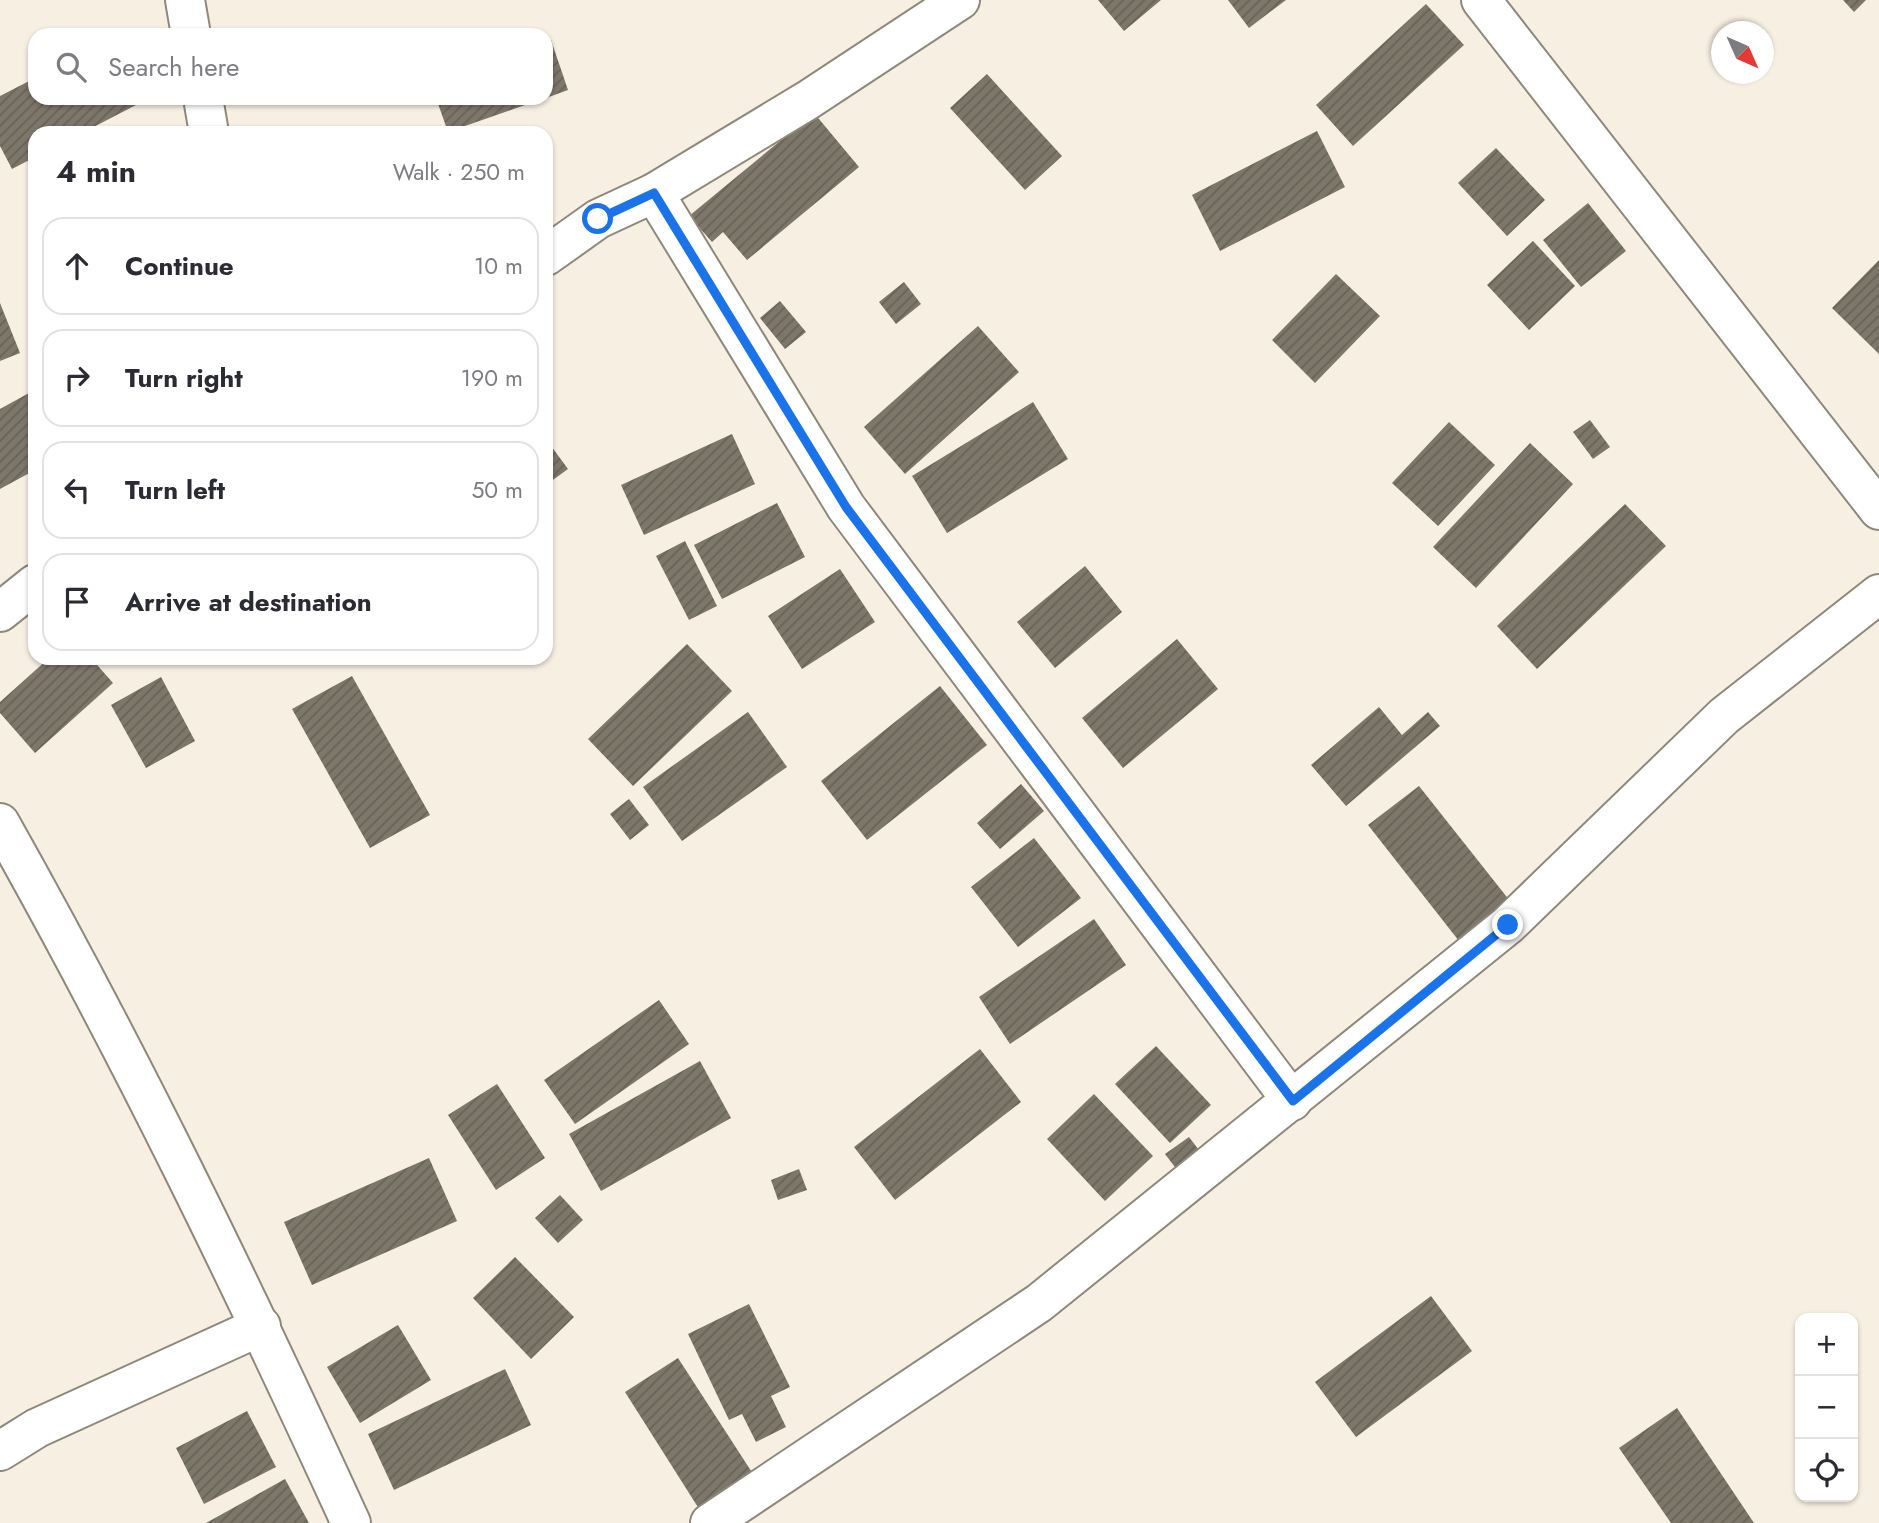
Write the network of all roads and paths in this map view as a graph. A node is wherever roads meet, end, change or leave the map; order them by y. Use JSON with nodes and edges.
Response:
{"nodes":[{"id":1,"x":185,"y":0,"type":"edge"},
{"id":2,"x":960,"y":0,"type":"edge"},
{"id":3,"x":1480,"y":0,"type":"edge"},
{"id":4,"x":190,"y":28,"type":"edge"},
{"id":5,"x":203,"y":105,"type":"edge"},
{"id":6,"x":208,"y":126,"type":"edge"},
{"id":7,"x":654,"y":193,"type":"junction"},
{"id":8,"x":553,"y":251,"type":"edge"},
{"id":9,"x":1879,"y":510,"type":"edge"},
{"id":10,"x":28,"y":589,"type":"edge"},
{"id":11,"x":1879,"y":594,"type":"edge"},
{"id":12,"x":0,"y":611,"type":"edge"},
{"id":13,"x":0,"y":823,"type":"edge"},
{"id":14,"x":1293,"y":1101,"type":"junction"},
{"id":15,"x":261,"y":1326,"type":"junction"},
{"id":16,"x":0,"y":1451,"type":"edge"},
{"id":17,"x":351,"y":1523,"type":"edge"},
{"id":18,"x":710,"y":1523,"type":"edge"}],
"edges":[{"from":1,"to":4,"type":"street"},
{"from":2,"to":7,"type":"street"},
{"from":3,"to":9,"type":"street"},
{"from":5,"to":6,"type":"street"},
{"from":7,"to":8,"type":"street"},
{"from":7,"to":14,"type":"street"},
{"from":10,"to":12,"type":"street"},
{"from":11,"to":14,"type":"street"},
{"from":13,"to":15,"type":"street"},
{"from":14,"to":18,"type":"street"},
{"from":15,"to":16,"type":"street"},
{"from":15,"to":17,"type":"street"}]}
